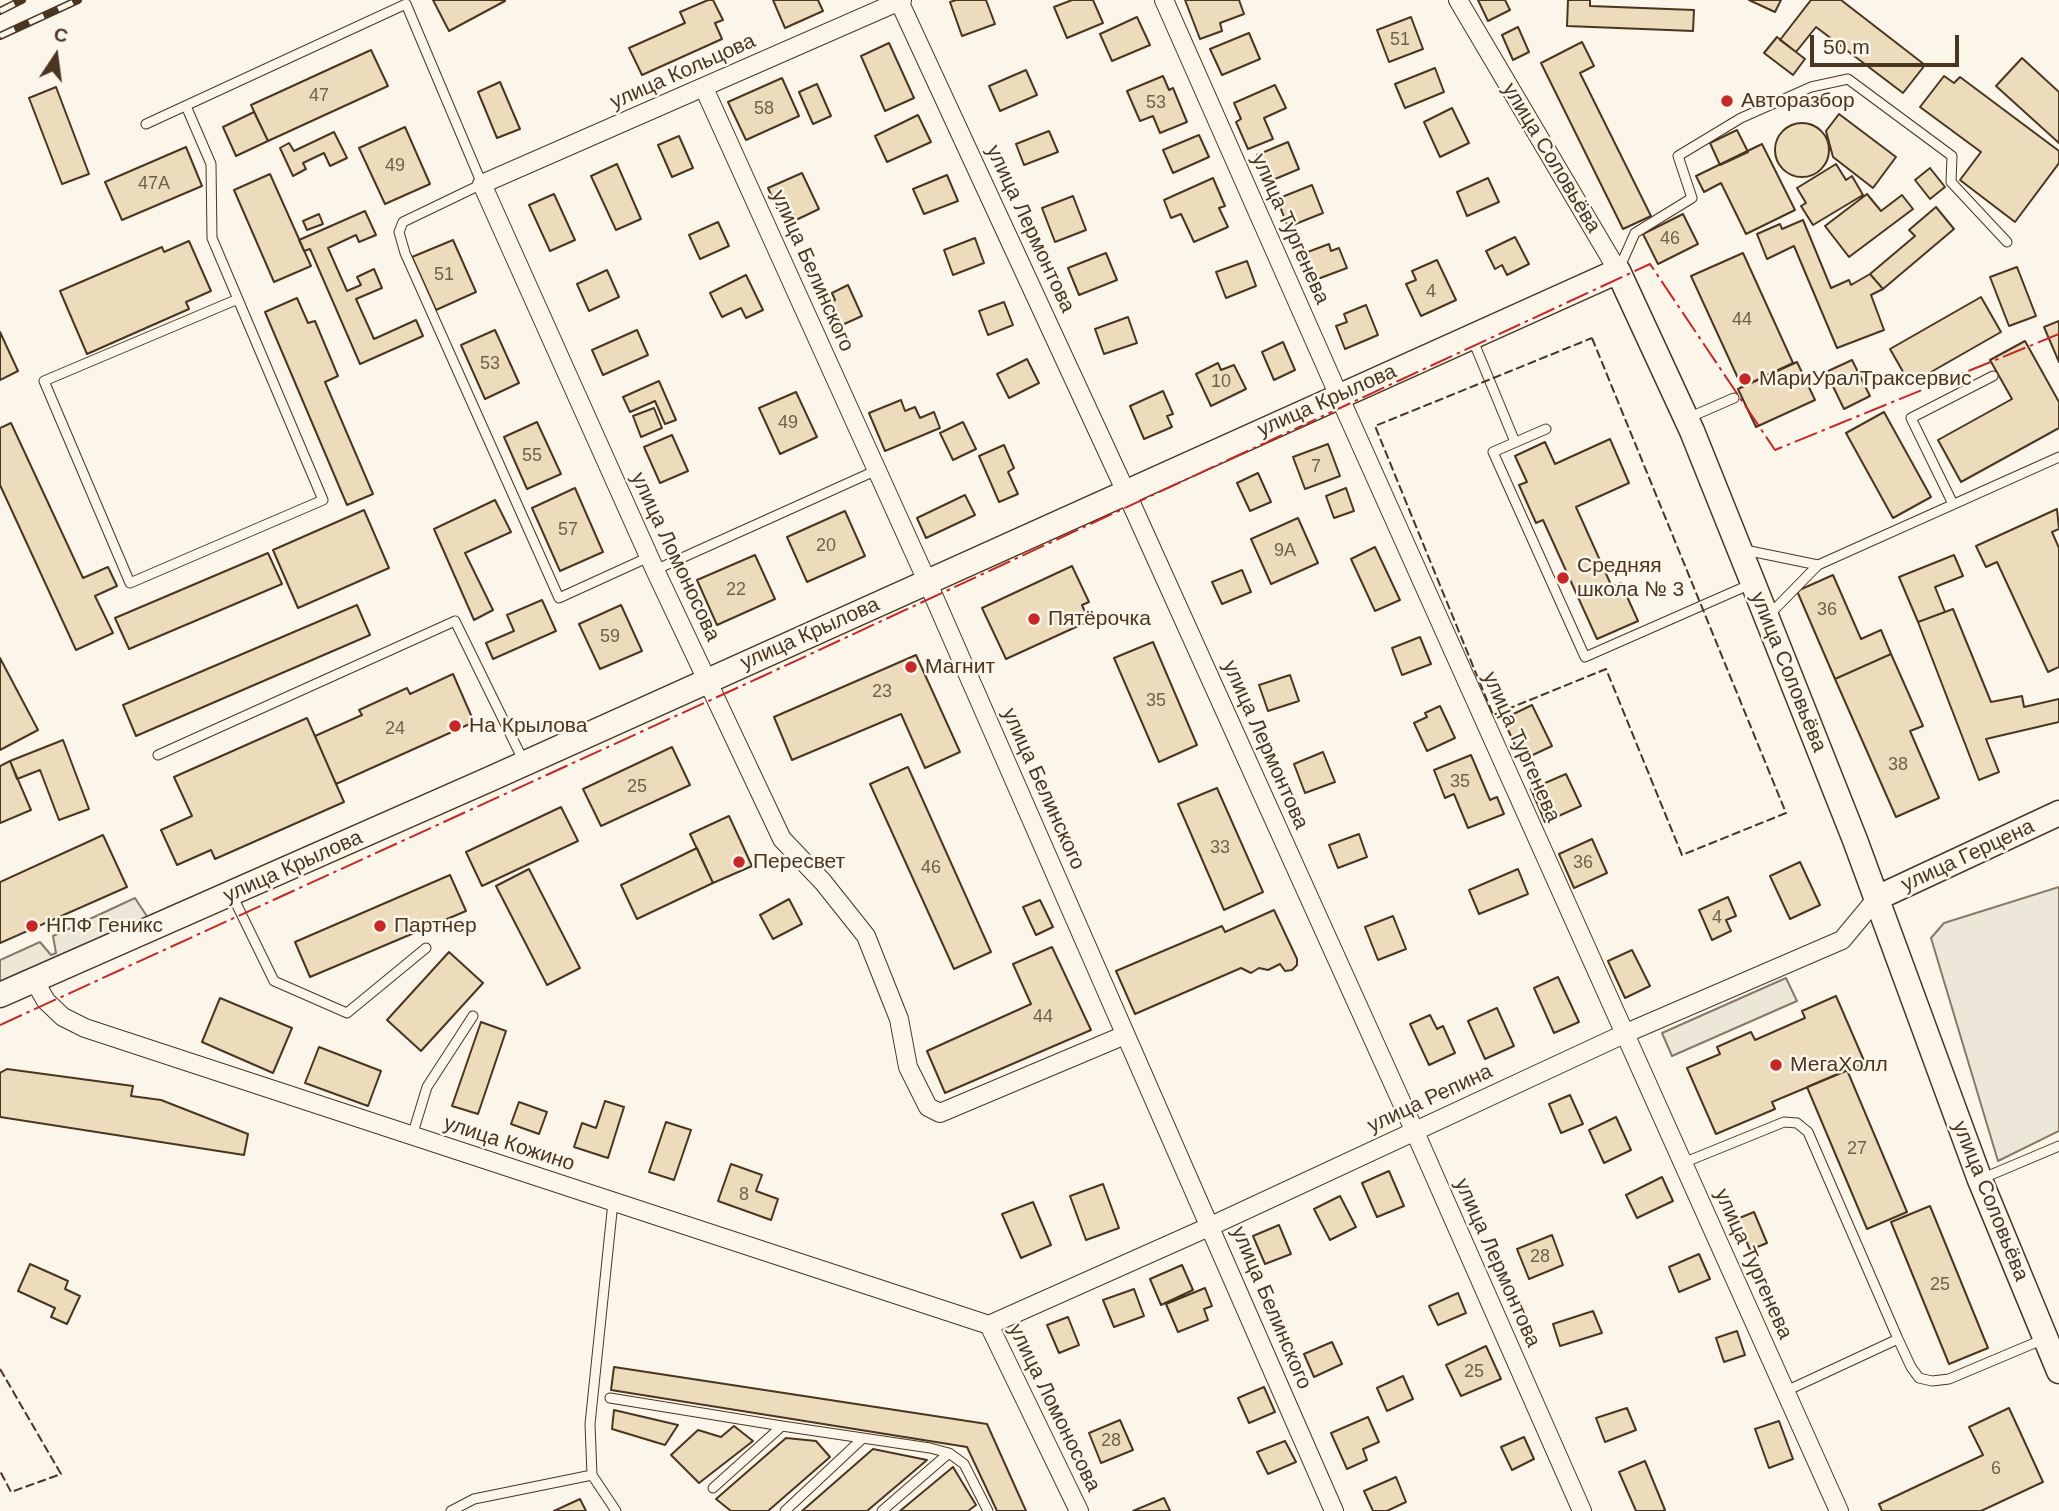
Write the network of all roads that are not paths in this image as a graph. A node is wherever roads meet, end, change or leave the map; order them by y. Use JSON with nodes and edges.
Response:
{"nodes":[{"id":1,"x":1164,"y":0,"type":"edge"},
{"id":2,"x":1458,"y":0,"type":"edge"},
{"id":3,"x":901,"y":1,"type":"edge"},
{"id":4,"x":704,"y":88,"type":"junction"},
{"id":5,"x":186,"y":106,"type":"junction"},
{"id":6,"x":146,"y":124,"type":"dead end"},
{"id":7,"x":482,"y":184,"type":"junction"},
{"id":8,"x":2007,"y":242,"type":"dead end"},
{"id":9,"x":1618,"y":271,"type":"junction"},
{"id":10,"x":238,"y":299,"type":"junction"},
{"id":11,"x":1471,"y":337,"type":"junction"},
{"id":12,"x":1993,"y":376,"type":"dead end"},
{"id":13,"x":1339,"y":396,"type":"junction"},
{"id":14,"x":1734,"y":398,"type":"dead end"},
{"id":15,"x":1686,"y":418,"type":"junction"},
{"id":16,"x":1546,"y":429,"type":"dead end"},
{"id":17,"x":1515,"y":442,"type":"junction"},
{"id":18,"x":2059,"y":457,"type":"edge"},
{"id":19,"x":877,"y":470,"type":"junction"},
{"id":20,"x":1126,"y":492,"type":"junction"},
{"id":21,"x":1953,"y":504,"type":"junction"},
{"id":22,"x":1739,"y":549,"type":"junction"},
{"id":23,"x":652,"y":564,"type":"junction"},
{"id":24,"x":1818,"y":565,"type":"junction"},
{"id":25,"x":927,"y":581,"type":"junction"},
{"id":26,"x":1753,"y":583,"type":"junction"},
{"id":27,"x":1766,"y":617,"type":"junction"},
{"id":28,"x":708,"y":680,"type":"junction"},
{"id":29,"x":158,"y":755,"type":"dead end"},
{"id":30,"x":525,"y":764,"type":"junction"},
{"id":31,"x":2059,"y":813,"type":"edge"},
{"id":32,"x":231,"y":894,"type":"junction"},
{"id":33,"x":1877,"y":898,"type":"junction"},
{"id":34,"x":426,"y":948,"type":"dead end"},
{"id":35,"x":34,"y":980,"type":"junction"},
{"id":36,"x":0,"y":995,"type":"edge"},
{"id":37,"x":473,"y":1016,"type":"dead end"},
{"id":38,"x":1624,"y":1034,"type":"junction"},
{"id":39,"x":1125,"y":1035,"type":"junction"},
{"id":40,"x":1415,"y":1132,"type":"junction"},
{"id":41,"x":412,"y":1136,"type":"junction"},
{"id":42,"x":2059,"y":1146,"type":"edge"},
{"id":43,"x":1683,"y":1163,"type":"junction"},
{"id":44,"x":1980,"y":1180,"type":"junction"},
{"id":45,"x":613,"y":1202,"type":"junction"},
{"id":46,"x":1211,"y":1226,"type":"junction"},
{"id":47,"x":989,"y":1325,"type":"junction"},
{"id":48,"x":2045,"y":1338,"type":"junction"},
{"id":49,"x":1898,"y":1339,"type":"junction"},
{"id":50,"x":2059,"y":1371,"type":"edge"},
{"id":51,"x":1786,"y":1391,"type":"junction"},
{"id":52,"x":610,"y":1398,"type":"dead end"},
{"id":53,"x":782,"y":1426,"type":"junction"},
{"id":54,"x":863,"y":1438,"type":"junction"},
{"id":55,"x":949,"y":1453,"type":"junction"},
{"id":56,"x":592,"y":1475,"type":"junction"},
{"id":57,"x":713,"y":1488,"type":"dead end"},
{"id":58,"x":986,"y":1510,"type":"edge"},
{"id":59,"x":451,"y":1511,"type":"edge"},
{"id":60,"x":616,"y":1511,"type":"edge"},
{"id":61,"x":785,"y":1511,"type":"edge"},
{"id":62,"x":882,"y":1511,"type":"edge"},
{"id":63,"x":1079,"y":1511,"type":"edge"},
{"id":64,"x":1334,"y":1511,"type":"edge"},
{"id":65,"x":1582,"y":1511,"type":"edge"},
{"id":66,"x":1839,"y":1511,"type":"edge"}],
"edges":[{"from":1,"to":13,"type":"street","name":"улица Тургенева"},
{"from":2,"to":9,"type":"street","name":"улица Соловьёва"},
{"from":3,"to":4,"type":"street","name":"улица Кольцова"},
{"from":3,"to":20,"type":"street","name":"улица Лермонтова"},
{"from":4,"to":7,"type":"street","name":"улица Кольцова"},
{"from":4,"to":19,"type":"street","name":"улица Белинского"},
{"from":5,"to":6,"type":"lane"},
{"from":5,"to":7,"type":"lane","name":"улица Ломоносова"},
{"from":5,"to":10,"type":"lane"},
{"from":7,"to":23,"type":"street","name":"улица Ломоносова"},
{"from":7,"to":23,"type":"lane"},
{"from":8,"to":9,"type":"lane"},
{"from":9,"to":11,"type":"main road","name":"улица Крылова"},
{"from":9,"to":15,"type":"main road","name":"улица Соловьёва"},
{"from":10,"to":10,"type":"lane"},
{"from":11,"to":13,"type":"main road","name":"улица Крылова"},
{"from":11,"to":17,"type":"lane"},
{"from":12,"to":21,"type":"lane"},
{"from":13,"to":20,"type":"main road","name":"улица Крылова"},
{"from":13,"to":38,"type":"street","name":"улица Тургенева"},
{"from":14,"to":15,"type":"lane"},
{"from":15,"to":22,"type":"main road","name":"улица Соловьёва"},
{"from":16,"to":17,"type":"lane"},
{"from":17,"to":26,"type":"lane"},
{"from":18,"to":21,"type":"lane"},
{"from":19,"to":23,"type":"lane"},
{"from":19,"to":25,"type":"street","name":"улица Белинского"},
{"from":20,"to":25,"type":"main road","name":"улица Крылова"},
{"from":20,"to":40,"type":"street","name":"улица Лермонтова"},
{"from":21,"to":24,"type":"lane"},
{"from":22,"to":24,"type":"lane"},
{"from":22,"to":26,"type":"main road","name":"улица Соловьёва"},
{"from":23,"to":28,"type":"street","name":"улица Ломоносова"},
{"from":24,"to":27,"type":"lane"},
{"from":25,"to":28,"type":"main road","name":"улица Крылова"},
{"from":25,"to":39,"type":"street","name":"улица Белинского"},
{"from":26,"to":27,"type":"main road","name":"улица Соловьёва"},
{"from":27,"to":33,"type":"main road","name":"улица Соловьёва"},
{"from":28,"to":30,"type":"main road","name":"улица Крылова"},
{"from":28,"to":39,"type":"street","name":"улица Ломоносова"},
{"from":29,"to":30,"type":"lane"},
{"from":30,"to":32,"type":"main road","name":"улица Крылова"},
{"from":31,"to":33,"type":"main road","name":"улица Герцена"},
{"from":32,"to":34,"type":"lane"},
{"from":32,"to":35,"type":"main road","name":"улица Крылова"},
{"from":33,"to":38,"type":"street","name":"улица Репина"},
{"from":33,"to":44,"type":"main road","name":"улица Соловьёва"},
{"from":35,"to":36,"type":"main road","name":"улица Крылова"},
{"from":35,"to":41,"type":"street","name":"улица Кожино"},
{"from":37,"to":41,"type":"lane"},
{"from":38,"to":40,"type":"street","name":"улица Репина"},
{"from":38,"to":43,"type":"street","name":"улица Тургенева"},
{"from":39,"to":46,"type":"street","name":"улица Белинского"},
{"from":40,"to":46,"type":"street","name":"улица Репина"},
{"from":40,"to":65,"type":"street","name":"улица Лермонтова"},
{"from":41,"to":45,"type":"street","name":"улица Кожино"},
{"from":42,"to":44,"type":"lane"},
{"from":43,"to":49,"type":"lane"},
{"from":43,"to":51,"type":"street","name":"улица Тургенева"},
{"from":44,"to":48,"type":"main road","name":"улица Соловьёва"},
{"from":45,"to":47,"type":"street","name":"улица Кожино"},
{"from":45,"to":56,"type":"lane"},
{"from":46,"to":47,"type":"street","name":"улица Репина"},
{"from":46,"to":64,"type":"street","name":"улица Белинского"},
{"from":47,"to":63,"type":"street","name":"улица Ломоносова"},
{"from":48,"to":49,"type":"lane"},
{"from":48,"to":50,"type":"main road","name":"улица Соловьёва"},
{"from":49,"to":51,"type":"lane"},
{"from":51,"to":66,"type":"street","name":"улица Тургенева"},
{"from":52,"to":53,"type":"lane"},
{"from":53,"to":54,"type":"lane"},
{"from":53,"to":57,"type":"lane"},
{"from":54,"to":55,"type":"lane"},
{"from":54,"to":61,"type":"lane"},
{"from":55,"to":58,"type":"lane"},
{"from":55,"to":62,"type":"lane"},
{"from":56,"to":59,"type":"lane"},
{"from":56,"to":60,"type":"lane"}]}
